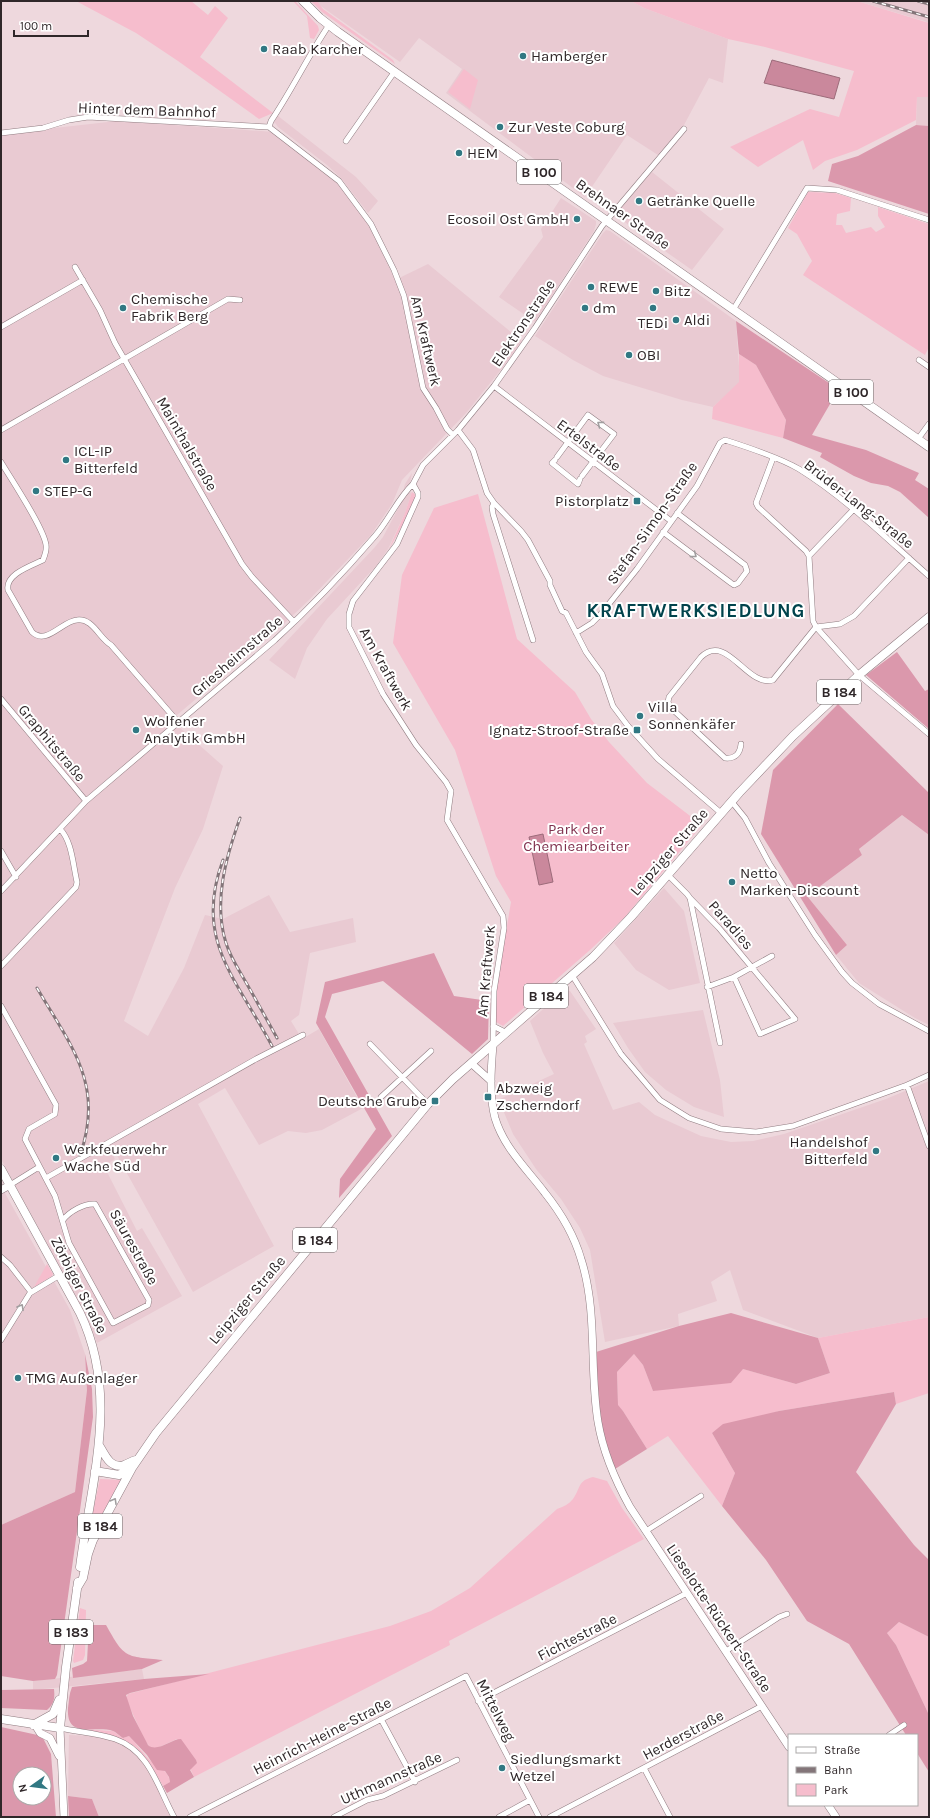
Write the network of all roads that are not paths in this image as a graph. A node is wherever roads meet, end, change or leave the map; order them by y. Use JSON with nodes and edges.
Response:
{"nodes":[{"id":1,"x":303,"y":1,"type":"edge"},
{"id":2,"x":329,"y":25,"type":"junction"},
{"id":3,"x":395,"y":71,"type":"junction"},
{"id":4,"x":269,"y":127,"type":"junction"},
{"id":5,"x":684,"y":129,"type":"dead end"},
{"id":6,"x":1,"y":133,"type":"edge"},
{"id":7,"x":346,"y":141,"type":"dead end"},
{"id":8,"x":607,"y":220,"type":"junction"},
{"id":9,"x":929,"y":220,"type":"edge"},
{"id":10,"x":76,"y":267,"type":"dead end"},
{"id":11,"x":83,"y":280,"type":"junction"},
{"id":12,"x":240,"y":300,"type":"dead end"},
{"id":13,"x":733,"y":310,"type":"junction"},
{"id":14,"x":1,"y":327,"type":"edge"},
{"id":15,"x":124,"y":359,"type":"junction"},
{"id":16,"x":919,"y":360,"type":"dead end"},
{"id":17,"x":929,"y":367,"type":"edge"},
{"id":18,"x":494,"y":386,"type":"junction"},
{"id":19,"x":929,"y":424,"type":"edge"},
{"id":20,"x":1,"y":430,"type":"edge"},
{"id":21,"x":458,"y":430,"type":"junction"},
{"id":22,"x":453,"y":435,"type":"junction"},
{"id":23,"x":918,"y":439,"type":"junction"},
{"id":24,"x":725,"y":440,"type":"joint"},
{"id":25,"x":568,"y":443,"type":"junction"},
{"id":26,"x":929,"y":447,"type":"edge"},
{"id":27,"x":772,"y":458,"type":"junction"},
{"id":28,"x":1,"y":462,"type":"edge"},
{"id":29,"x":592,"y":462,"type":"junction"},
{"id":30,"x":414,"y":484,"type":"junction"},
{"id":31,"x":494,"y":503,"type":"junction"},
{"id":32,"x":853,"y":510,"type":"junction"},
{"id":33,"x":677,"y":513,"type":"junction"},
{"id":34,"x":671,"y":521,"type":"junction"},
{"id":35,"x":663,"y":532,"type":"junction"},
{"id":36,"x":809,"y":556,"type":"junction"},
{"id":37,"x":909,"y":558,"type":"junction"},
{"id":38,"x":929,"y":576,"type":"edge"},
{"id":39,"x":929,"y":617,"type":"edge"},
{"id":40,"x":294,"y":622,"type":"junction"},
{"id":41,"x":816,"y":628,"type":"junction"},
{"id":42,"x":576,"y":633,"type":"junction"},
{"id":43,"x":533,"y":640,"type":"dead end"},
{"id":44,"x":859,"y":675,"type":"junction"},
{"id":45,"x":1,"y":699,"type":"edge"},
{"id":46,"x":178,"y":722,"type":"junction"},
{"id":47,"x":929,"y":734,"type":"edge"},
{"id":48,"x":741,"y":744,"type":"dead end"},
{"id":49,"x":86,"y":801,"type":"junction"},
{"id":50,"x":732,"y":802,"type":"junction"},
{"id":51,"x":721,"y":813,"type":"junction"},
{"id":52,"x":60,"y":829,"type":"junction"},
{"id":53,"x":1,"y":850,"type":"edge"},
{"id":54,"x":668,"y":875,"type":"junction"},
{"id":55,"x":16,"y":876,"type":"junction"},
{"id":56,"x":1,"y":891,"type":"edge"},
{"id":57,"x":690,"y":898,"type":"junction"},
{"id":58,"x":772,"y":956,"type":"dead end"},
{"id":59,"x":1,"y":966,"type":"edge"},
{"id":60,"x":752,"y":968,"type":"junction"},
{"id":61,"x":572,"y":976,"type":"junction"},
{"id":62,"x":734,"y":977,"type":"junction"},
{"id":63,"x":707,"y":987,"type":"junction"},
{"id":64,"x":1,"y":1006,"type":"edge"},
{"id":65,"x":493,"y":1026,"type":"junction"},
{"id":66,"x":929,"y":1031,"type":"edge"},
{"id":67,"x":507,"y":1033,"type":"junction"},
{"id":68,"x":303,"y":1035,"type":"dead end"},
{"id":69,"x":720,"y":1043,"type":"dead end"},
{"id":70,"x":370,"y":1044,"type":"dead end"},
{"id":71,"x":493,"y":1045,"type":"junction"},
{"id":72,"x":431,"y":1051,"type":"dead end"},
{"id":73,"x":472,"y":1064,"type":"junction"},
{"id":74,"x":929,"y":1075,"type":"edge"},
{"id":75,"x":402,"y":1076,"type":"junction"},
{"id":76,"x":491,"y":1081,"type":"junction"},
{"id":77,"x":907,"y":1085,"type":"junction"},
{"id":78,"x":381,"y":1097,"type":"dead end"},
{"id":79,"x":428,"y":1104,"type":"junction"},
{"id":80,"x":929,"y":1146,"type":"edge"},
{"id":81,"x":39,"y":1167,"type":"junction"},
{"id":82,"x":1,"y":1169,"type":"edge"},
{"id":83,"x":46,"y":1178,"type":"junction"},
{"id":84,"x":10,"y":1184,"type":"junction"},
{"id":85,"x":1,"y":1190,"type":"edge"},
{"id":86,"x":63,"y":1220,"type":"junction"},
{"id":87,"x":1,"y":1258,"type":"edge"},
{"id":88,"x":60,"y":1276,"type":"junction"},
{"id":89,"x":31,"y":1292,"type":"junction"},
{"id":90,"x":1,"y":1340,"type":"edge"},
{"id":91,"x":99,"y":1445,"type":"junction"},
{"id":92,"x":136,"y":1460,"type":"junction"},
{"id":93,"x":132,"y":1468,"type":"junction"},
{"id":94,"x":95,"y":1471,"type":"junction"},
{"id":95,"x":701,"y":1496,"type":"dead end"},
{"id":96,"x":646,"y":1531,"type":"junction"},
{"id":97,"x":77,"y":1588,"type":"junction"},
{"id":98,"x":687,"y":1593,"type":"junction"},
{"id":99,"x":787,"y":1614,"type":"dead end"},
{"id":100,"x":726,"y":1651,"type":"junction"},
{"id":101,"x":466,"y":1676,"type":"joint"},
{"id":102,"x":63,"y":1694,"type":"junction"},
{"id":103,"x":478,"y":1701,"type":"junction"},
{"id":104,"x":762,"y":1706,"type":"junction"},
{"id":105,"x":1,"y":1719,"type":"edge"},
{"id":106,"x":382,"y":1719,"type":"junction"},
{"id":107,"x":34,"y":1725,"type":"junction"},
{"id":108,"x":904,"y":1725,"type":"dead end"},
{"id":109,"x":60,"y":1728,"type":"junction"},
{"id":110,"x":890,"y":1734,"type":"edge"},
{"id":111,"x":788,"y":1745,"type":"edge"},
{"id":112,"x":60,"y":1758,"type":"junction"},
{"id":113,"x":457,"y":1760,"type":"dead end"},
{"id":114,"x":644,"y":1768,"type":"junction"},
{"id":115,"x":415,"y":1782,"type":"junction"},
{"id":116,"x":530,"y":1800,"type":"junction"},
{"id":117,"x":829,"y":1806,"type":"edge"},
{"id":118,"x":64,"y":1817,"type":"edge"},
{"id":119,"x":174,"y":1817,"type":"edge"},
{"id":120,"x":190,"y":1817,"type":"edge"},
{"id":121,"x":334,"y":1817,"type":"edge"},
{"id":122,"x":499,"y":1817,"type":"edge"},
{"id":123,"x":539,"y":1817,"type":"edge"},
{"id":124,"x":550,"y":1817,"type":"edge"},
{"id":125,"x":670,"y":1817,"type":"edge"},
{"id":126,"x":836,"y":1817,"type":"edge"}],
"edges":[{"from":1,"to":2,"type":"main road","name":"Brehnaer Straße","number":"B 100"},
{"from":2,"to":3,"type":"main road","name":"Brehnaer Straße","number":"B 100"},
{"from":2,"to":4,"type":"street"},
{"from":3,"to":7,"type":"street"},
{"from":3,"to":8,"type":"main road","name":"Brehnaer Straße","number":"B 100"},
{"from":4,"to":6,"type":"street","name":"Hinter dem Bahnhof"},
{"from":4,"to":22,"type":"street","name":"Am Kraftwerk"},
{"from":5,"to":8,"type":"street","name":"Elektronstraße"},
{"from":8,"to":13,"type":"main road","name":"Brehnaer Straße","number":"B 100"},
{"from":8,"to":18,"type":"street","name":"Elektronstraße"},
{"from":9,"to":13,"type":"street"},
{"from":10,"to":11,"type":"street","name":"Mainthalstraße"},
{"from":11,"to":14,"type":"street"},
{"from":11,"to":15,"type":"street","name":"Mainthalstraße"},
{"from":12,"to":15,"type":"street"},
{"from":13,"to":23,"type":"main road","name":"Brehnaer Straße","number":"B 100"},
{"from":15,"to":20,"type":"street"},
{"from":15,"to":40,"type":"street","name":"Mainthalstraße"},
{"from":16,"to":17,"type":"street"},
{"from":18,"to":21,"type":"street","name":"Elektronstraße"},
{"from":18,"to":25,"type":"street","name":"Ertelstraße"},
{"from":19,"to":23,"type":"street"},
{"from":21,"to":22,"type":"street","name":"Elektronstraße"},
{"from":21,"to":31,"type":"street"},
{"from":22,"to":30,"type":"street","name":"Am Kraftwerk"},
{"from":23,"to":26,"type":"main road","name":"Brehnaer Straße","number":"B 100"},
{"from":24,"to":27,"type":"street","name":"Brüder-Lang-Straße"},
{"from":24,"to":33,"type":"street","name":"Stefan-Simon-Straße"},
{"from":25,"to":29,"type":"street","name":"Ertelstraße"},
{"from":25,"to":29,"type":"street"},
{"from":29,"to":25,"type":"street","one_way":true},
{"from":27,"to":32,"type":"street","name":"Brüder-Lang-Straße"},
{"from":27,"to":36,"type":"street"},
{"from":28,"to":46,"type":"street"},
{"from":29,"to":34,"type":"street","name":"Ertelstraße"},
{"from":30,"to":40,"type":"street","name":"Griesheimstraße"},
{"from":30,"to":65,"type":"street","name":"Am Kraftwerk"},
{"from":31,"to":42,"type":"street"},
{"from":31,"to":43,"type":"street"},
{"from":32,"to":36,"type":"street"},
{"from":32,"to":37,"type":"street","name":"Brüder-Lang-Straße"},
{"from":33,"to":34,"type":"street","name":"Stefan-Simon-Straße"},
{"from":35,"to":33,"type":"street","one_way":true},
{"from":34,"to":35,"type":"street","name":"Stefan-Simon-Straße"},
{"from":35,"to":42,"type":"street","name":"Stefan-Simon-Straße"},
{"from":36,"to":41,"type":"street"},
{"from":37,"to":38,"type":"street","name":"Brüder-Lang-Straße"},
{"from":37,"to":41,"type":"street"},
{"from":39,"to":44,"type":"main road","name":"Leipziger Straße","number":"B 184"},
{"from":40,"to":46,"type":"street","name":"Griesheimstraße"},
{"from":41,"to":44,"type":"street"},
{"from":41,"to":48,"type":"street"},
{"from":42,"to":51,"type":"street"},
{"from":44,"to":47,"type":"street"},
{"from":44,"to":50,"type":"main road","name":"Leipziger Straße","number":"B 184"},
{"from":45,"to":49,"type":"street","name":"Graphitstraße"},
{"from":46,"to":49,"type":"street","name":"Griesheimstraße"},
{"from":49,"to":52,"type":"street","name":"Griesheimstraße"},
{"from":50,"to":51,"type":"main road","name":"Leipziger Straße","number":"B 184"},
{"from":50,"to":66,"type":"street"},
{"from":51,"to":54,"type":"main road","name":"Leipziger Straße","number":"B 184"},
{"from":52,"to":55,"type":"street","name":"Griesheimstraße"},
{"from":52,"to":59,"type":"street"},
{"from":53,"to":55,"type":"street"},
{"from":54,"to":57,"type":"street","name":"Paradies"},
{"from":54,"to":61,"type":"main road","name":"Leipziger Straße","number":"B 184"},
{"from":55,"to":56,"type":"street","name":"Griesheimstraße"},
{"from":57,"to":60,"type":"street","name":"Paradies"},
{"from":57,"to":63,"type":"street","name":"Paradies"},
{"from":58,"to":60,"type":"street","name":"Paradies"},
{"from":60,"to":62,"type":"street","name":"Paradies"},
{"from":60,"to":62,"type":"street","name":"Paradies"},
{"from":61,"to":67,"type":"main road","name":"Leipziger Straße","number":"B 184"},
{"from":61,"to":77,"type":"street"},
{"from":62,"to":63,"type":"street","name":"Paradies"},
{"from":63,"to":69,"type":"street","name":"Paradies"},
{"from":64,"to":81,"type":"street","name":"Säurestraße"},
{"from":65,"to":67,"type":"street","name":"Am Kraftwerk"},
{"from":65,"to":71,"type":"street","name":"Am Kraftwerk"},
{"from":67,"to":71,"type":"main road","name":"Leipziger Straße","number":"B 184"},
{"from":68,"to":83,"type":"street"},
{"from":70,"to":75,"type":"street"},
{"from":71,"to":73,"type":"main road","name":"Leipziger Straße","number":"B 184"},
{"from":71,"to":76,"type":"street","name":"Lieselotte-Rückert-Straße"},
{"from":72,"to":75,"type":"street"},
{"from":73,"to":76,"type":"street"},
{"from":73,"to":79,"type":"main road","name":"Leipziger Straße","number":"B 184"},
{"from":74,"to":77,"type":"street"},
{"from":75,"to":78,"type":"street"},
{"from":75,"to":79,"type":"street"},
{"from":76,"to":96,"type":"street","name":"Lieselotte-Rückert-Straße"},
{"from":77,"to":80,"type":"street"},
{"from":79,"to":92,"type":"main road","name":"Leipziger Straße","number":"B 184"},
{"from":81,"to":83,"type":"street","name":"Säurestraße"},
{"from":81,"to":84,"type":"street"},
{"from":82,"to":84,"type":"main road","name":"Zörbiger Straße","number":"B 183"},
{"from":83,"to":86,"type":"street","name":"Säurestraße"},
{"from":84,"to":85,"type":"street"},
{"from":84,"to":88,"type":"main road","name":"Zörbiger Straße","number":"B 183"},
{"from":86,"to":86,"type":"street","name":"Säurestraße"},
{"from":87,"to":89,"type":"street"},
{"from":88,"to":89,"type":"street"},
{"from":88,"to":91,"type":"main road","name":"Zörbiger Straße","number":"B 183"},
{"from":90,"to":89,"type":"street","one_way":true},
{"from":91,"to":92,"type":"main road"},
{"from":91,"to":94,"type":"main road","name":"Zörbiger Straße","number":"B 183"},
{"from":92,"to":93,"type":"main road","number":"B 184"},
{"from":93,"to":94,"type":"main road"},
{"from":97,"to":93,"type":"main road","number":"B 184","one_way":true},
{"from":94,"to":97,"type":"main road","number":"B 183"},
{"from":95,"to":96,"type":"street"},
{"from":96,"to":98,"type":"street","name":"Lieselotte-Rückert-Straße"},
{"from":97,"to":102,"type":"main road","number":"B 183"},
{"from":98,"to":100,"type":"street","name":"Lieselotte-Rückert-Straße"},
{"from":98,"to":103,"type":"street","name":"Fichtestraße"},
{"from":99,"to":100,"type":"street"},
{"from":100,"to":104,"type":"street","name":"Lieselotte-Rückert-Straße"},
{"from":101,"to":103,"type":"street","name":"Mittelweg"},
{"from":101,"to":106,"type":"street","name":"Heinrich-Heine-Straße"},
{"from":102,"to":107,"type":"main road","number":"B 183"},
{"from":102,"to":109,"type":"main road","number":"B 183"},
{"from":103,"to":116,"type":"street","name":"Mittelweg"},
{"from":104,"to":111,"type":"street","name":"Lieselotte-Rückert-Straße"},
{"from":104,"to":114,"type":"street","name":"Herderstraße"},
{"from":105,"to":107,"type":"main road"},
{"from":106,"to":115,"type":"street"},
{"from":106,"to":120,"type":"street","name":"Heinrich-Heine-Straße"},
{"from":107,"to":109,"type":"main road"},
{"from":107,"to":112,"type":"street"},
{"from":108,"to":110,"type":"street"},
{"from":109,"to":112,"type":"street"},
{"from":109,"to":119,"type":"street"},
{"from":112,"to":118,"type":"street"},
{"from":113,"to":115,"type":"street","name":"Uthmannstraße"},
{"from":114,"to":124,"type":"street","name":"Herderstraße"},
{"from":114,"to":125,"type":"street"},
{"from":115,"to":121,"type":"street","name":"Uthmannstraße"},
{"from":116,"to":122,"type":"street"},
{"from":116,"to":123,"type":"street","name":"Mittelweg"},
{"from":117,"to":126,"type":"street"}]}
